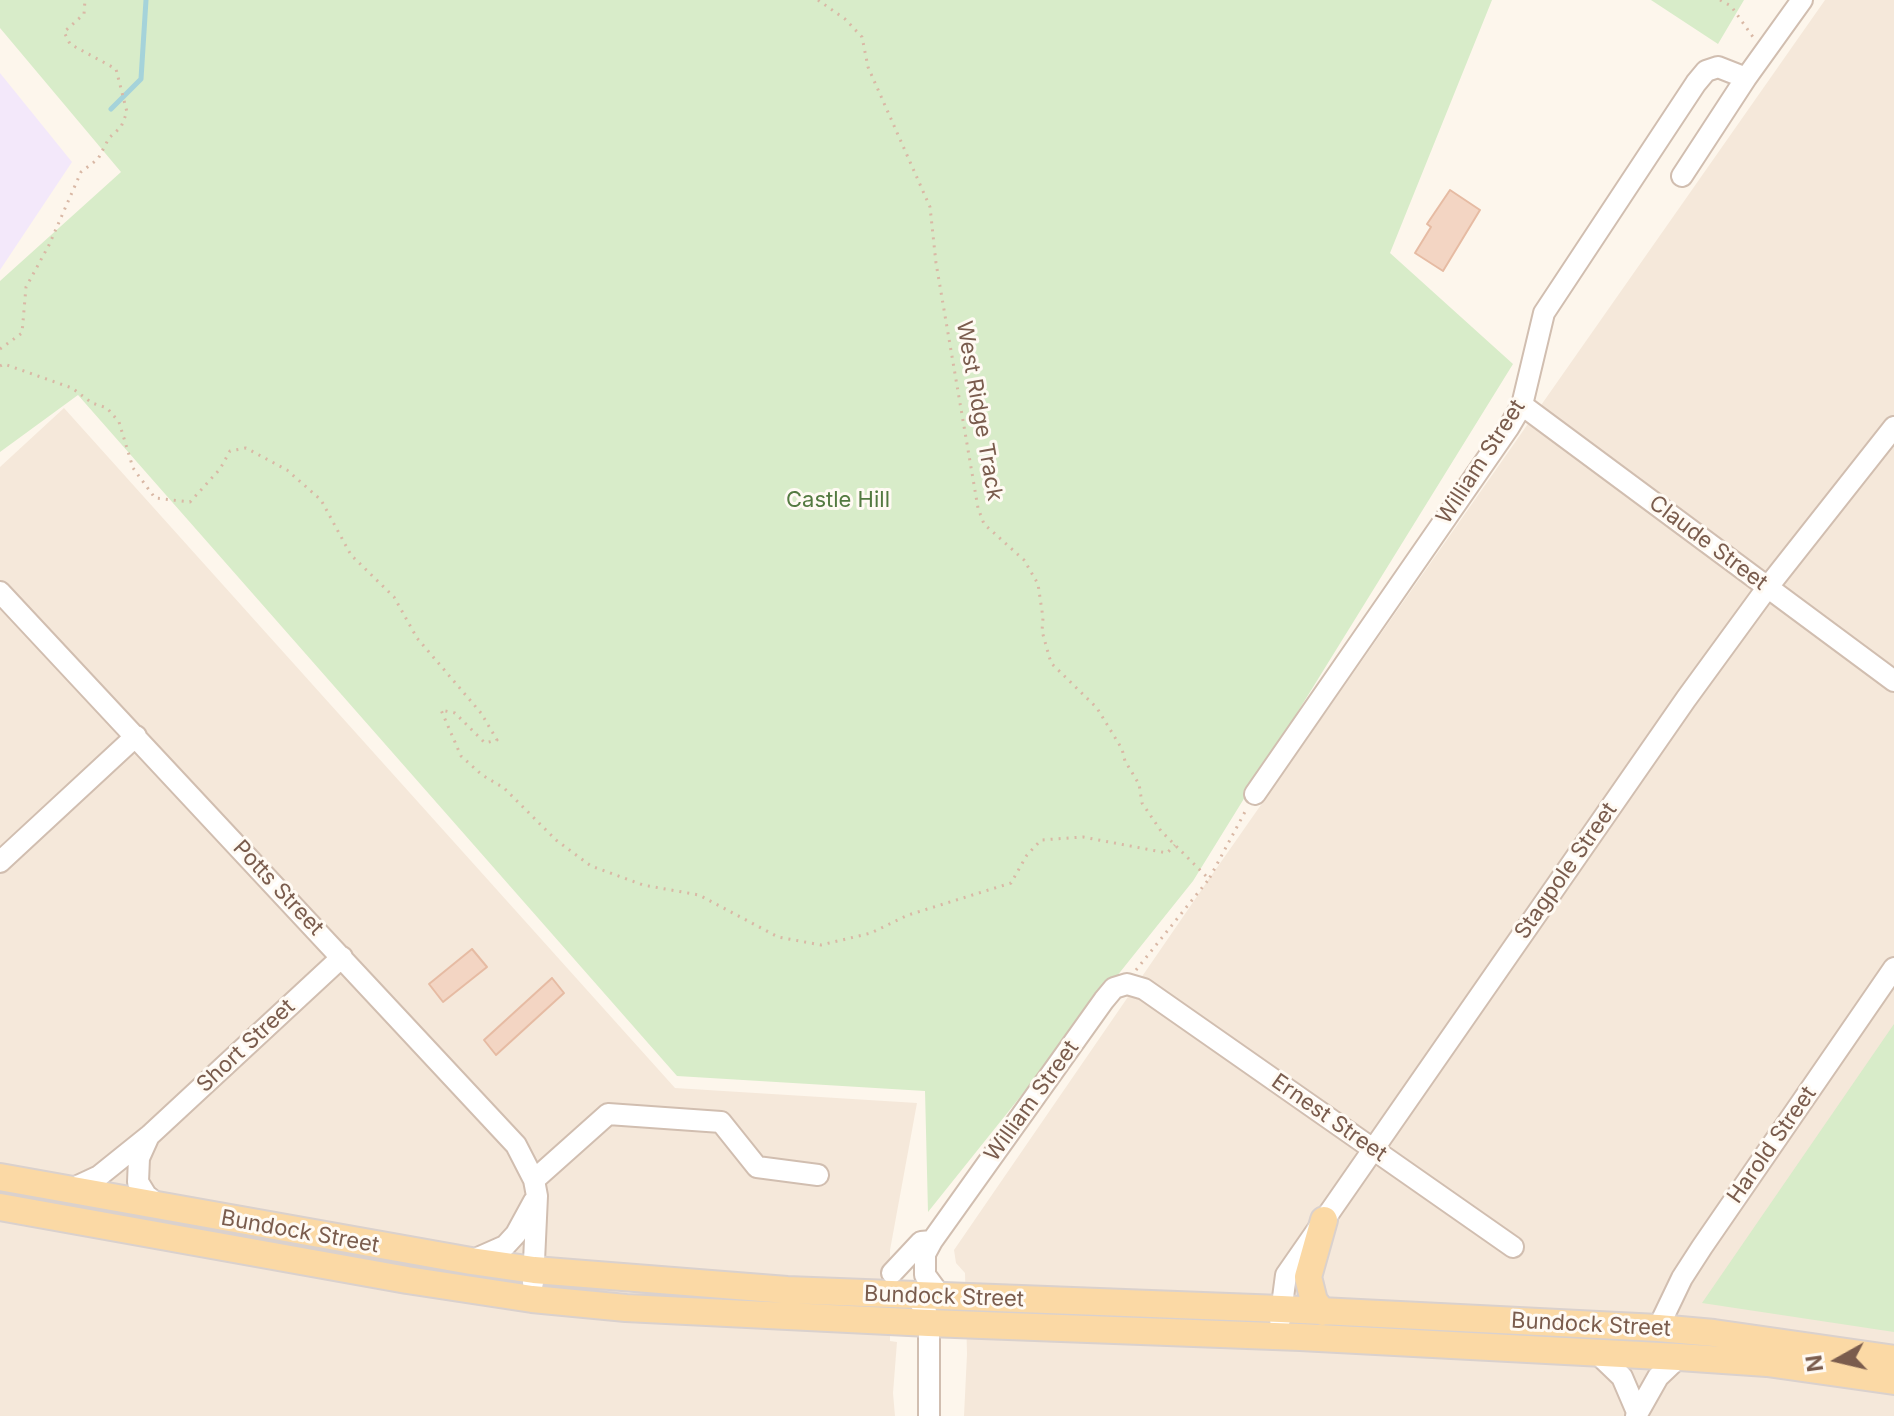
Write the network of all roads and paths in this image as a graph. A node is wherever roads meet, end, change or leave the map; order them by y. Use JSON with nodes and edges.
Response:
{"nodes":[{"id":1,"x":85,"y":0,"type":"edge"},
{"id":2,"x":818,"y":0,"type":"edge"},
{"id":3,"x":1720,"y":0,"type":"edge"},
{"id":4,"x":1802,"y":0,"type":"edge"},
{"id":5,"x":1764,"y":53,"type":"junction"},
{"id":6,"x":1746,"y":78,"type":"junction"},
{"id":7,"x":1682,"y":176,"type":"dead end"},
{"id":8,"x":0,"y":349,"type":"edge"},
{"id":9,"x":0,"y":366,"type":"edge"},
{"id":10,"x":1522,"y":405,"type":"junction"},
{"id":11,"x":1894,"y":427,"type":"edge"},
{"id":12,"x":1767,"y":588,"type":"junction"},
{"id":13,"x":0,"y":592,"type":"edge"},
{"id":14,"x":1894,"y":681,"type":"edge"},
{"id":15,"x":136,"y":736,"type":"junction"},
{"id":16,"x":1255,"y":794,"type":"joint"},
{"id":17,"x":1175,"y":845,"type":"junction"},
{"id":18,"x":0,"y":862,"type":"edge"},
{"id":19,"x":1209,"y":879,"type":"junction"},
{"id":20,"x":342,"y":957,"type":"junction"},
{"id":21,"x":1894,"y":968,"type":"edge"},
{"id":22,"x":1114,"y":988,"type":"junction"},
{"id":23,"x":150,"y":1135,"type":"junction"},
{"id":24,"x":1373,"y":1149,"type":"junction"},
{"id":25,"x":818,"y":1175,"type":"dead end"},
{"id":26,"x":0,"y":1177,"type":"edge"},
{"id":27,"x":536,"y":1188,"type":"junction"},
{"id":28,"x":69,"y":1190,"type":"junction"},
{"id":29,"x":0,"y":1207,"type":"edge"},
{"id":30,"x":162,"y":1207,"type":"junction"},
{"id":31,"x":1324,"y":1220,"type":"junction"},
{"id":32,"x":932,"y":1241,"type":"junction"},
{"id":33,"x":1513,"y":1247,"type":"dead end"},
{"id":34,"x":471,"y":1261,"type":"junction"},
{"id":35,"x":534,"y":1270,"type":"junction"},
{"id":36,"x":892,"y":1273,"type":"dead end"},
{"id":37,"x":930,"y":1298,"type":"junction"},
{"id":38,"x":532,"y":1299,"type":"junction"},
{"id":39,"x":1281,"y":1309,"type":"junction"},
{"id":40,"x":1323,"y":1312,"type":"junction"},
{"id":41,"x":929,"y":1323,"type":"junction"},
{"id":42,"x":1658,"y":1328,"type":"junction"},
{"id":43,"x":1279,"y":1336,"type":"junction"},
{"id":44,"x":1597,"y":1353,"type":"junction"},
{"id":45,"x":1679,"y":1357,"type":"junction"},
{"id":46,"x":1894,"y":1359,"type":"edge"},
{"id":47,"x":1894,"y":1381,"type":"edge"},
{"id":48,"x":1637,"y":1414,"type":"edge"},
{"id":49,"x":929,"y":1416,"type":"edge"}],
"edges":[{"from":1,"to":8,"type":"path"},
{"from":2,"to":17,"type":"path","name":"West Ridge Track"},
{"from":3,"to":5,"type":"path"},
{"from":4,"to":5,"type":"street"},
{"from":5,"to":6,"type":"street"},
{"from":6,"to":7,"type":"street"},
{"from":6,"to":10,"type":"street","name":"William Street"},
{"from":9,"to":17,"type":"path"},
{"from":10,"to":12,"type":"street","name":"Claude Street"},
{"from":10,"to":16,"type":"street","name":"William Street"},
{"from":11,"to":12,"type":"street","name":"Stagpole Street"},
{"from":12,"to":14,"type":"street","name":"Claude Street"},
{"from":12,"to":24,"type":"street","name":"Stagpole Street"},
{"from":13,"to":15,"type":"street","name":"Potts Street"},
{"from":15,"to":18,"type":"street"},
{"from":15,"to":20,"type":"street","name":"Potts Street"},
{"from":16,"to":19,"type":"path"},
{"from":17,"to":19,"type":"path","name":"West Ridge Track"},
{"from":19,"to":22,"type":"path"},
{"from":20,"to":23,"type":"street","name":"Short Street"},
{"from":20,"to":27,"type":"street","name":"Potts Street"},
{"from":21,"to":42,"type":"street","name":"Harold Street"},
{"from":22,"to":24,"type":"street","name":"Ernest Street"},
{"from":22,"to":32,"type":"street","name":"William Street"},
{"from":23,"to":28,"type":"street","name":"Short Street"},
{"from":23,"to":30,"type":"street","name":"Short Street"},
{"from":24,"to":31,"type":"street","name":"Stagpole Street"},
{"from":24,"to":33,"type":"street","name":"Ernest Street"},
{"from":25,"to":27,"type":"street"},
{"from":26,"to":28,"type":"main road","name":"Bundock Street"},
{"from":27,"to":34,"type":"street"},
{"from":27,"to":35,"type":"street","name":"Potts Street"},
{"from":28,"to":30,"type":"main road","name":"Bundock Street"},
{"from":29,"to":38,"type":"main road","name":"Bundock Street"},
{"from":30,"to":34,"type":"main road","name":"Bundock Street"},
{"from":31,"to":39,"type":"street","name":"Stagpole Street"},
{"from":31,"to":40,"type":"main road"},
{"from":32,"to":36,"type":"street","name":"William Street"},
{"from":32,"to":37,"type":"street","name":"William Street"},
{"from":34,"to":35,"type":"main road","name":"Bundock Street"},
{"from":35,"to":37,"type":"main road","name":"Bundock Street"},
{"from":35,"to":38,"type":"street","name":"Potts Street"},
{"from":37,"to":39,"type":"main road","name":"Bundock Street"},
{"from":37,"to":41,"type":"street","name":"William Street"},
{"from":38,"to":41,"type":"main road","name":"Bundock Street"},
{"from":39,"to":40,"type":"main road","name":"Bundock Street"},
{"from":39,"to":43,"type":"street","name":"Stagpole Street"},
{"from":40,"to":42,"type":"main road","name":"Bundock Street"},
{"from":41,"to":43,"type":"main road","name":"Bundock Street"},
{"from":41,"to":49,"type":"street"},
{"from":42,"to":46,"type":"main road","name":"Bundock Street"},
{"from":43,"to":44,"type":"main road","name":"Bundock Street"},
{"from":44,"to":45,"type":"main road","name":"Bundock Street"},
{"from":44,"to":48,"type":"street"},
{"from":45,"to":47,"type":"main road","name":"Bundock Street"},
{"from":45,"to":48,"type":"street"}]}
